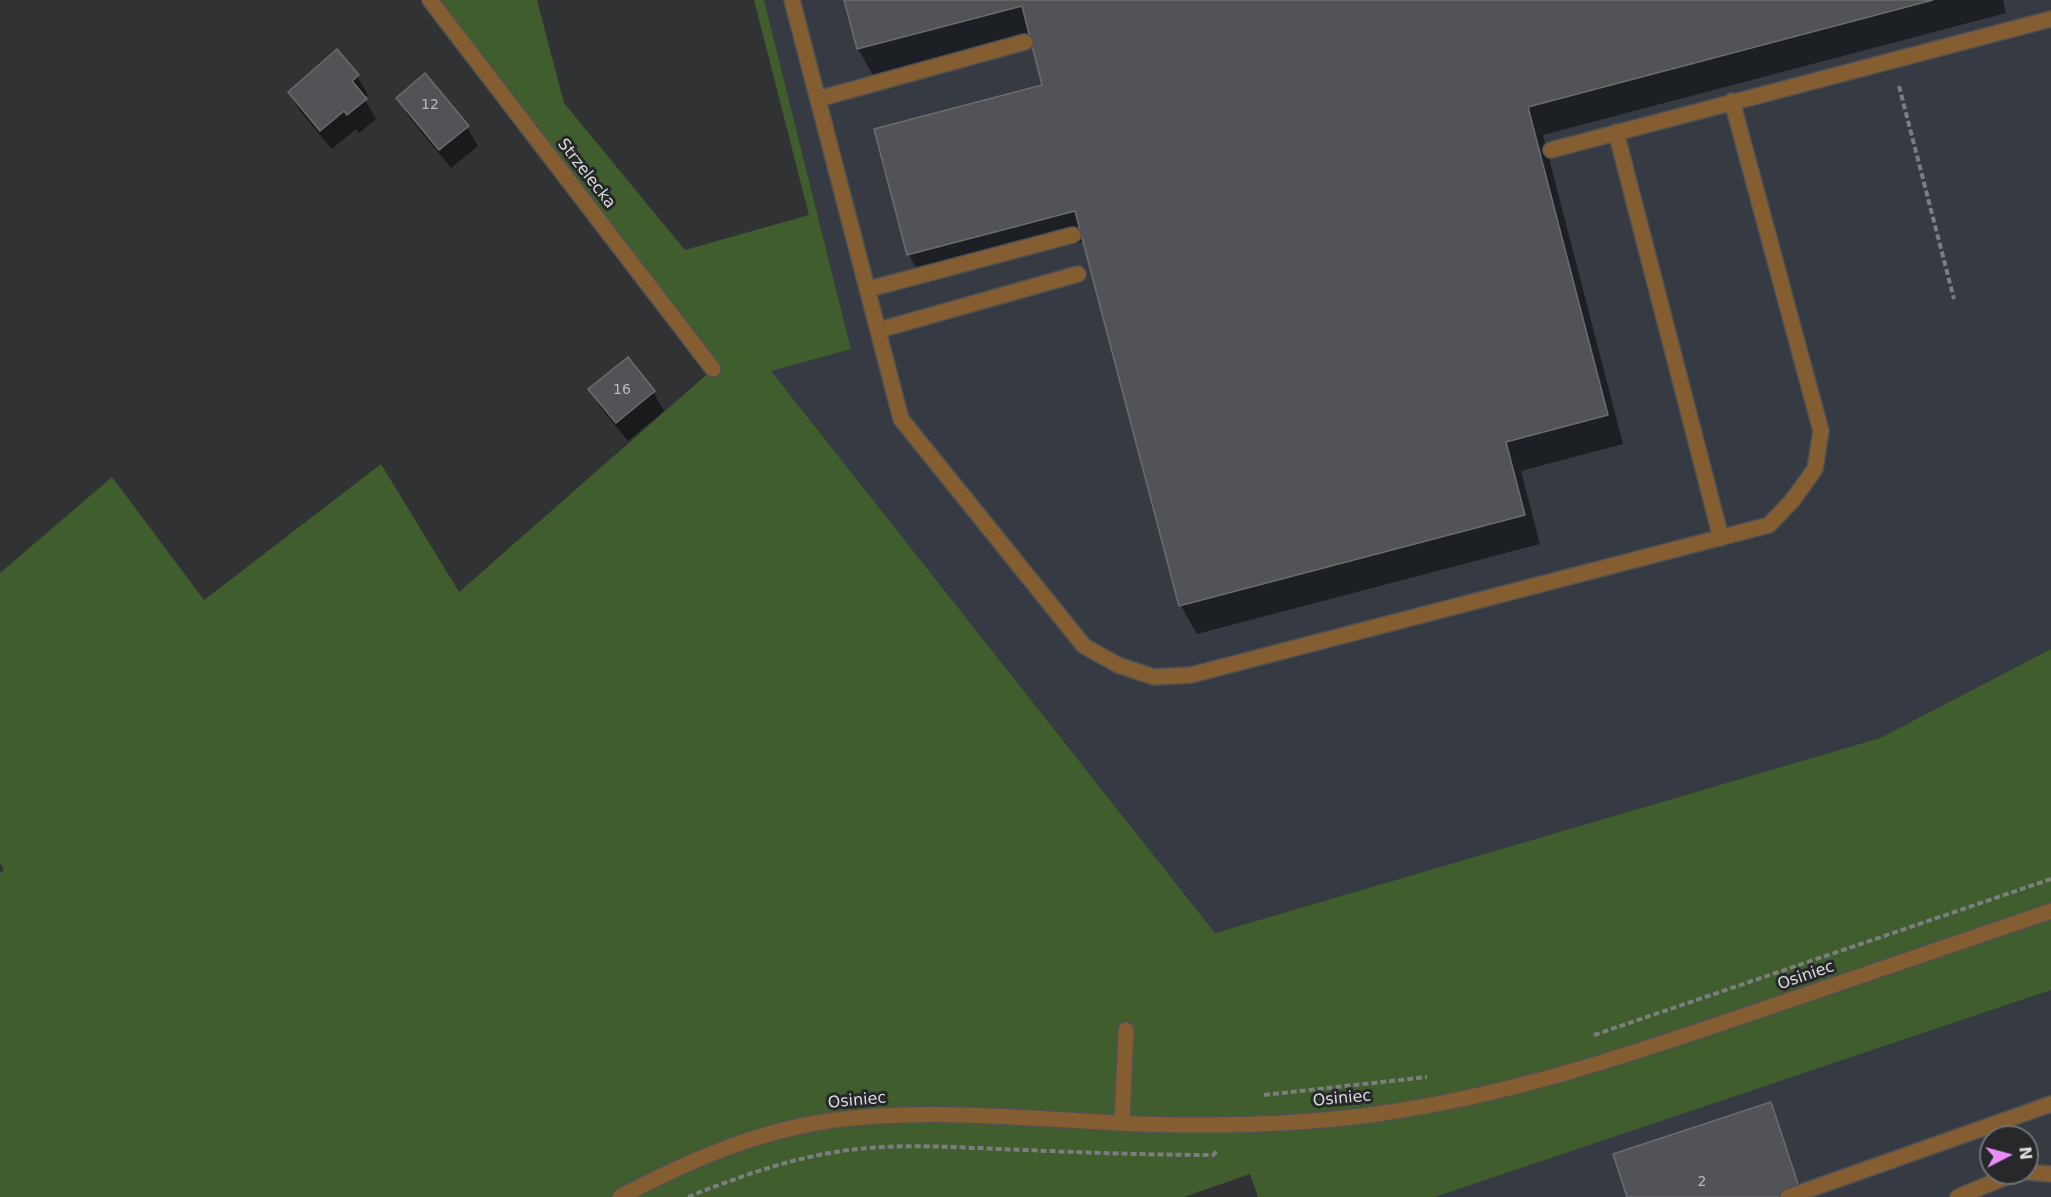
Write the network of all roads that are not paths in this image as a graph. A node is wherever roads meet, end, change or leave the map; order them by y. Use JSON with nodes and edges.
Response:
{"nodes":[{"id":1,"x":430,"y":0,"type":"edge"},
{"id":2,"x":792,"y":0,"type":"edge"},
{"id":3,"x":2051,"y":19,"type":"edge"},
{"id":4,"x":1025,"y":42,"type":"dead end"},
{"id":5,"x":818,"y":99,"type":"junction"},
{"id":6,"x":1732,"y":101,"type":"junction"},
{"id":7,"x":1616,"y":132,"type":"junction"},
{"id":8,"x":1551,"y":150,"type":"dead end"},
{"id":9,"x":1073,"y":235,"type":"dead end"},
{"id":10,"x":1078,"y":274,"type":"dead end"},
{"id":11,"x":869,"y":289,"type":"junction"},
{"id":12,"x":879,"y":330,"type":"junction"},
{"id":13,"x":713,"y":369,"type":"dead end"},
{"id":14,"x":1722,"y":538,"type":"junction"},
{"id":15,"x":2051,"y":911,"type":"edge"},
{"id":16,"x":1126,"y":1030,"type":"dead end"},
{"id":17,"x":2051,"y":1104,"type":"edge"},
{"id":18,"x":1122,"y":1123,"type":"junction"},
{"id":19,"x":1986,"y":1185,"type":"edge"},
{"id":20,"x":620,"y":1197,"type":"edge"},
{"id":21,"x":1788,"y":1197,"type":"edge"},
{"id":22,"x":1958,"y":1197,"type":"edge"}],
"edges":[{"from":1,"to":13,"type":"street","name":"Strzelecka"},
{"from":2,"to":5,"type":"street"},
{"from":3,"to":6,"type":"street"},
{"from":4,"to":5,"type":"street"},
{"from":5,"to":11,"type":"street"},
{"from":6,"to":7,"type":"street"},
{"from":6,"to":14,"type":"street"},
{"from":7,"to":8,"type":"street"},
{"from":7,"to":14,"type":"street"},
{"from":9,"to":11,"type":"street"},
{"from":10,"to":12,"type":"street"},
{"from":11,"to":12,"type":"street"},
{"from":12,"to":14,"type":"street"},
{"from":15,"to":18,"type":"street","name":"Osiniec"},
{"from":16,"to":18,"type":"street"},
{"from":17,"to":21,"type":"street"},
{"from":18,"to":20,"type":"street","name":"Osiniec"},
{"from":19,"to":22,"type":"street"}]}
